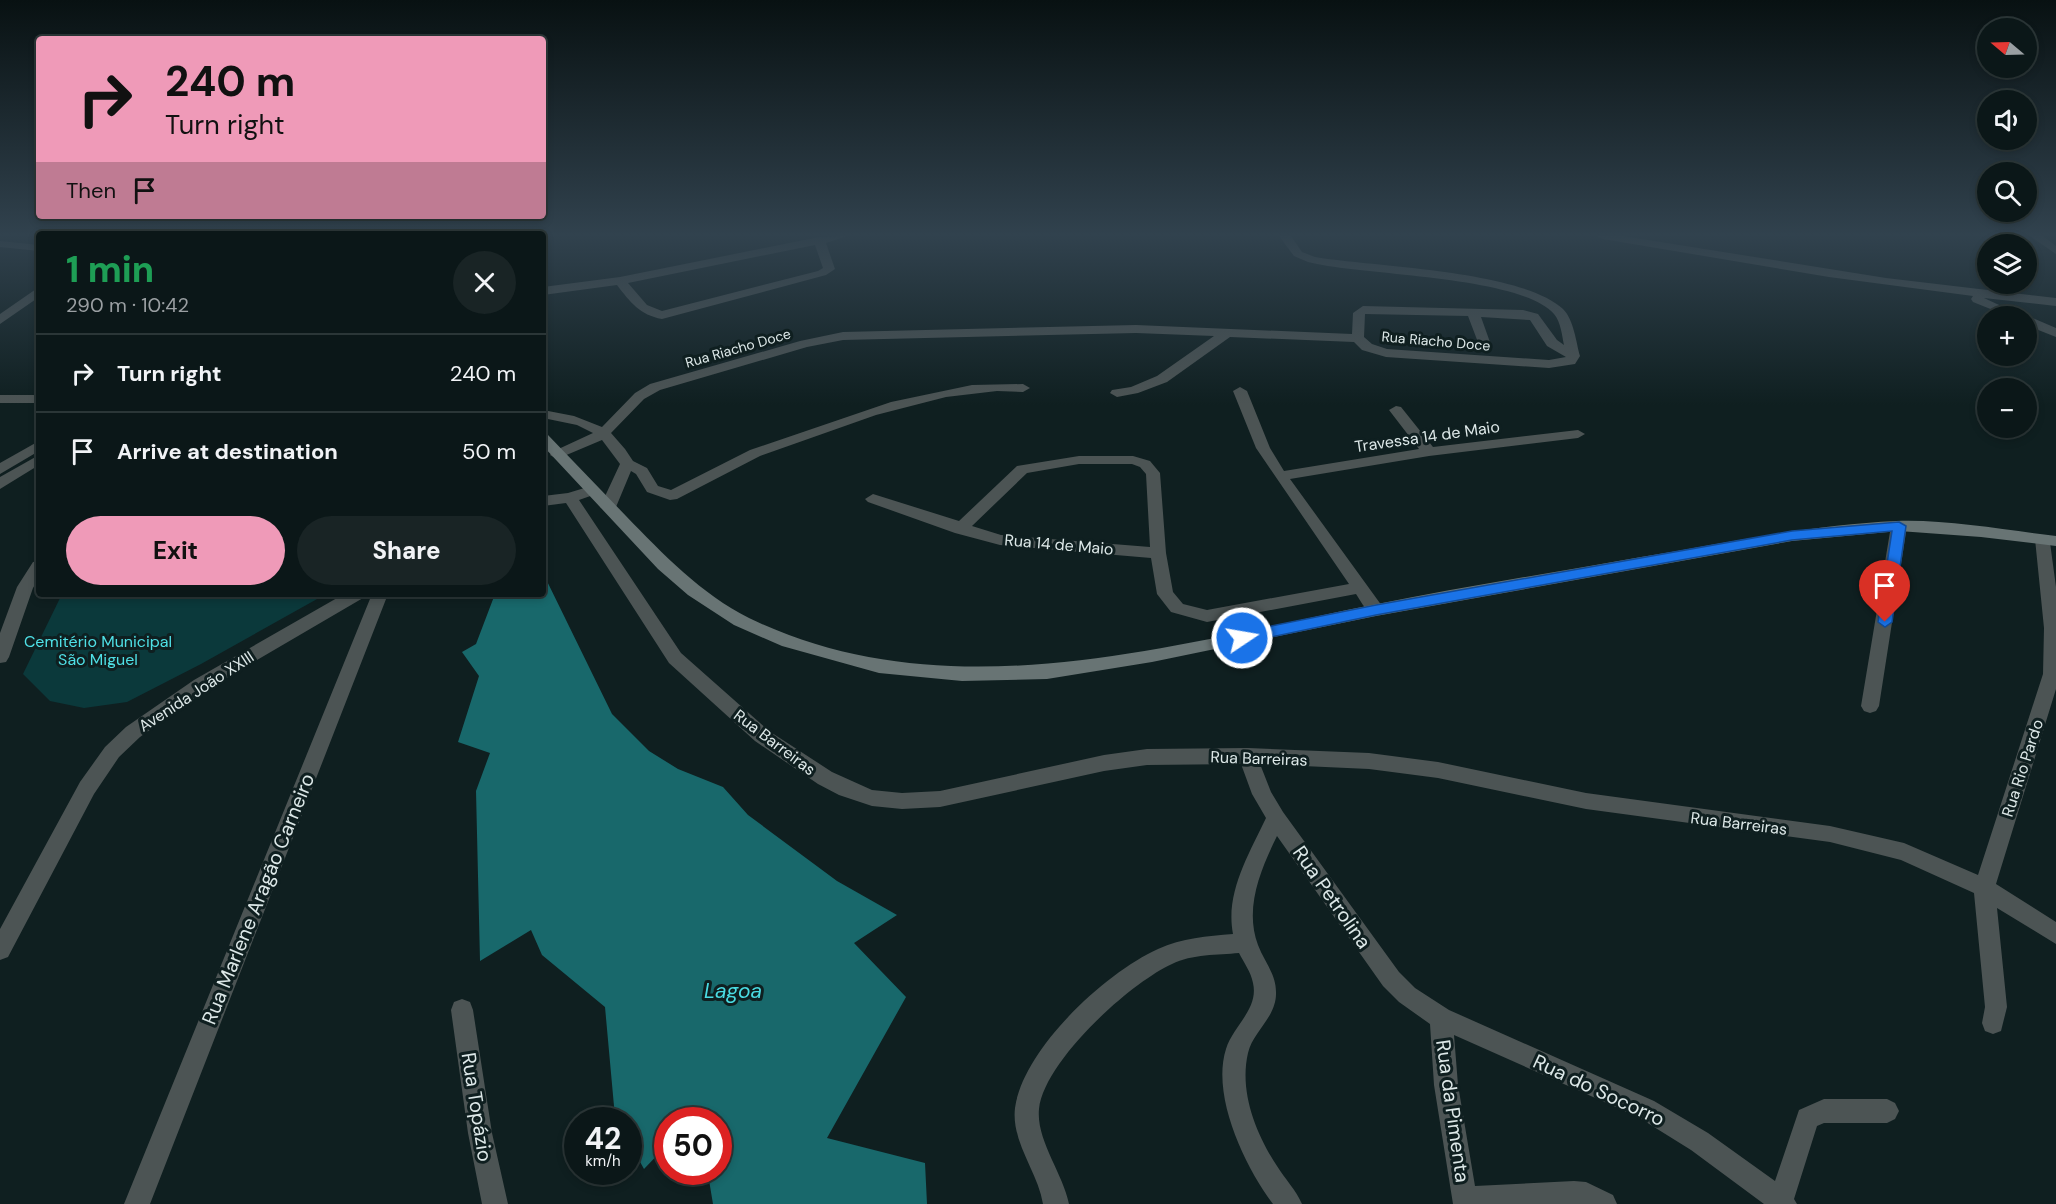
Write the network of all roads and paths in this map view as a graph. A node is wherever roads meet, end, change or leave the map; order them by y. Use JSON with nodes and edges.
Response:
{"nodes":[{"id":1,"x":629,"y":292,"type":"edge"},
{"id":2,"x":749,"y":292,"type":"edge"},
{"id":3,"x":1522,"y":292,"type":"edge"},
{"id":4,"x":1961,"y":292,"type":"edge"},
{"id":5,"x":1969,"y":292,"type":"edge"},
{"id":6,"x":36,"y":293,"type":"edge"},
{"id":7,"x":2056,"y":302,"type":"edge"},
{"id":8,"x":1993,"y":306,"type":"edge"},
{"id":9,"x":1473,"y":313,"type":"junction"},
{"id":10,"x":0,"y":320,"type":"edge"},
{"id":11,"x":2037,"y":325,"type":"edge"},
{"id":12,"x":1227,"y":333,"type":"junction"},
{"id":13,"x":2056,"y":333,"type":"edge"},
{"id":14,"x":1358,"y":338,"type":"junction"},
{"id":15,"x":1485,"y":345,"type":"dead end"},
{"id":16,"x":1574,"y":357,"type":"junction"},
{"id":17,"x":1023,"y":388,"type":"dead end"},
{"id":18,"x":1240,"y":391,"type":"dead end"},
{"id":19,"x":1117,"y":393,"type":"dead end"},
{"id":20,"x":0,"y":399,"type":"edge"},
{"id":21,"x":36,"y":399,"type":"edge"},
{"id":22,"x":1396,"y":410,"type":"dead end"},
{"id":23,"x":546,"y":414,"type":"edge"},
{"id":24,"x":604,"y":432,"type":"junction"},
{"id":25,"x":1578,"y":434,"type":"dead end"},
{"id":26,"x":546,"y":442,"type":"edge"},
{"id":27,"x":36,"y":448,"type":"edge"},
{"id":28,"x":1429,"y":452,"type":"junction"},
{"id":29,"x":557,"y":455,"type":"junction"},
{"id":30,"x":36,"y":461,"type":"edge"},
{"id":31,"x":627,"y":464,"type":"junction"},
{"id":32,"x":0,"y":469,"type":"edge"},
{"id":33,"x":1282,"y":476,"type":"junction"},
{"id":34,"x":0,"y":484,"type":"edge"},
{"id":35,"x":591,"y":491,"type":"junction"},
{"id":36,"x":570,"y":498,"type":"junction"},
{"id":37,"x":873,"y":499,"type":"dead end"},
{"id":38,"x":546,"y":501,"type":"edge"},
{"id":39,"x":608,"y":507,"type":"junction"},
{"id":40,"x":1899,"y":526,"type":"junction"},
{"id":41,"x":960,"y":529,"type":"junction"},
{"id":42,"x":2049,"y":540,"type":"edge"},
{"id":43,"x":1158,"y":553,"type":"junction"},
{"id":44,"x":36,"y":570,"type":"edge"},
{"id":45,"x":1358,"y":588,"type":"junction"},
{"id":46,"x":352,"y":597,"type":"edge"},
{"id":47,"x":379,"y":597,"type":"edge"},
{"id":48,"x":1376,"y":610,"type":"junction"},
{"id":49,"x":0,"y":657,"type":"edge"},
{"id":50,"x":1870,"y":706,"type":"dead end"},
{"id":51,"x":1248,"y":756,"type":"junction"},
{"id":52,"x":1276,"y":818,"type":"junction"},
{"id":53,"x":1984,"y":888,"type":"junction"},
{"id":54,"x":2056,"y":934,"type":"edge"},
{"id":55,"x":1246,"y":943,"type":"junction"},
{"id":56,"x":0,"y":950,"type":"edge"},
{"id":57,"x":462,"y":1010,"type":"dead end"},
{"id":58,"x":1441,"y":1018,"type":"junction"},
{"id":59,"x":1993,"y":1023,"type":"dead end"},
{"id":60,"x":1887,"y":1111,"type":"dead end"},
{"id":61,"x":1466,"y":1202,"type":"edge"},
{"id":62,"x":1782,"y":1202,"type":"edge"},
{"id":63,"x":136,"y":1204,"type":"edge"},
{"id":64,"x":495,"y":1204,"type":"edge"},
{"id":65,"x":1056,"y":1204,"type":"edge"},
{"id":66,"x":1289,"y":1204,"type":"edge"},
{"id":67,"x":1604,"y":1204,"type":"edge"}],
"edges":[{"from":1,"to":2,"type":"street"},
{"from":3,"to":16,"type":"street"},
{"from":4,"to":8,"type":"street"},
{"from":5,"to":7,"type":"street"},
{"from":6,"to":10,"type":"street"},
{"from":9,"to":14,"type":"street"},
{"from":9,"to":15,"type":"street"},
{"from":9,"to":16,"type":"street"},
{"from":11,"to":13,"type":"street"},
{"from":12,"to":14,"type":"street","name":"Rua Riacho Doce"},
{"from":12,"to":19,"type":"street"},
{"from":12,"to":24,"type":"street","name":"Rua Riacho Doce"},
{"from":14,"to":16,"type":"street","name":"Rua Riacho Doce"},
{"from":17,"to":31,"type":"street"},
{"from":18,"to":33,"type":"street"},
{"from":20,"to":21,"type":"street"},
{"from":22,"to":28,"type":"street"},
{"from":23,"to":24,"type":"street"},
{"from":24,"to":29,"type":"street","name":"Rua Riacho Doce"},
{"from":24,"to":31,"type":"street"},
{"from":25,"to":28,"type":"street","name":"Travessa 14 de Maio"},
{"from":26,"to":29,"type":"main road"},
{"from":27,"to":32,"type":"street"},
{"from":28,"to":33,"type":"street","name":"Travessa 14 de Maio"},
{"from":29,"to":35,"type":"main road"},
{"from":30,"to":34,"type":"street"},
{"from":31,"to":39,"type":"street"},
{"from":33,"to":45,"type":"street"},
{"from":35,"to":36,"type":"street"},
{"from":35,"to":39,"type":"main road"},
{"from":36,"to":38,"type":"street"},
{"from":36,"to":51,"type":"street","name":"Rua Barreiras"},
{"from":37,"to":41,"type":"street","name":"Rua 14 de Maio"},
{"from":39,"to":48,"type":"main road"},
{"from":40,"to":42,"type":"main road"},
{"from":40,"to":48,"type":"main road"},
{"from":40,"to":50,"type":"street"},
{"from":41,"to":43,"type":"street","name":"Rua 14 de Maio"},
{"from":41,"to":43,"type":"street"},
{"from":42,"to":53,"type":"street","name":"Rua Rio Pardo"},
{"from":43,"to":45,"type":"street"},
{"from":44,"to":49,"type":"street"},
{"from":45,"to":48,"type":"street"},
{"from":46,"to":56,"type":"street","name":"Avenida João XXIII"},
{"from":47,"to":63,"type":"street","name":"Rua Marlene Aragão Carneiro"},
{"from":51,"to":52,"type":"street","name":"Rua Petrolina"},
{"from":51,"to":53,"type":"street","name":"Rua Barreiras"},
{"from":52,"to":55,"type":"street"},
{"from":52,"to":58,"type":"street","name":"Rua Petrolina"},
{"from":53,"to":54,"type":"street","name":"Rua Barreiras"},
{"from":53,"to":59,"type":"street"},
{"from":55,"to":65,"type":"street"},
{"from":55,"to":66,"type":"street"},
{"from":57,"to":64,"type":"street","name":"Rua Topázio"},
{"from":58,"to":61,"type":"street","name":"Rua da Pimenta"},
{"from":58,"to":62,"type":"street","name":"Rua do Socorro"},
{"from":60,"to":62,"type":"street"},
{"from":61,"to":67,"type":"street"}]}
